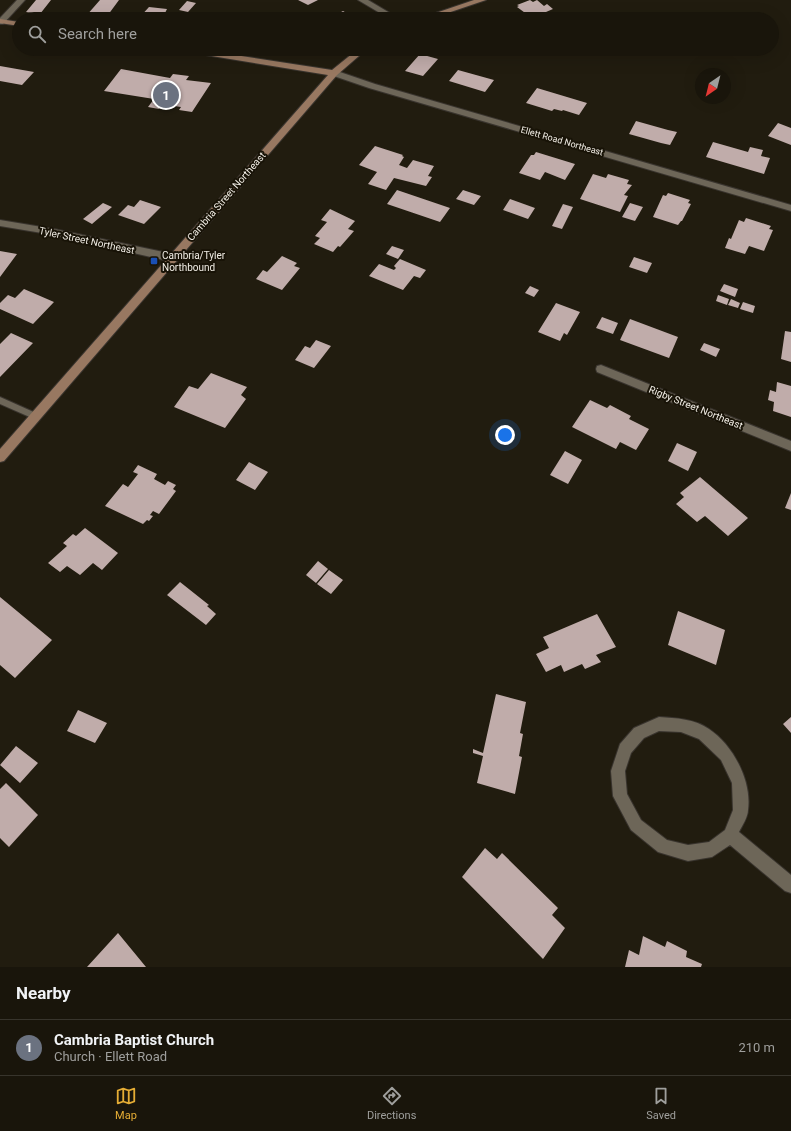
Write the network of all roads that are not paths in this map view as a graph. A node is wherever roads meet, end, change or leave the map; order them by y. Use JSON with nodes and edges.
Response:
{"nodes":[{"id":1,"x":21,"y":0,"type":"edge"},
{"id":2,"x":362,"y":0,"type":"edge"},
{"id":3,"x":482,"y":0,"type":"edge"},
{"id":4,"x":383,"y":12,"type":"edge"},
{"id":5,"x":444,"y":12,"type":"edge"},
{"id":6,"x":1,"y":21,"type":"edge"},
{"id":7,"x":12,"y":23,"type":"edge"},
{"id":8,"x":226,"y":56,"type":"edge"},
{"id":9,"x":355,"y":56,"type":"edge"},
{"id":10,"x":334,"y":73,"type":"junction"},
{"id":11,"x":791,"y":208,"type":"edge"},
{"id":12,"x":0,"y":223,"type":"edge"},
{"id":13,"x":173,"y":258,"type":"junction"},
{"id":14,"x":601,"y":369,"type":"dead end"},
{"id":15,"x":0,"y":400,"type":"edge"},
{"id":16,"x":35,"y":416,"type":"junction"},
{"id":17,"x":791,"y":446,"type":"edge"},
{"id":18,"x":0,"y":457,"type":"edge"},
{"id":19,"x":730,"y":835,"type":"junction"},
{"id":20,"x":791,"y":885,"type":"edge"}],
"edges":[{"from":1,"to":6,"type":"street"},
{"from":2,"to":4,"type":"street"},
{"from":3,"to":5,"type":"main road"},
{"from":6,"to":7,"type":"main road"},
{"from":8,"to":10,"type":"main road"},
{"from":9,"to":10,"type":"main road","name":"Cambria Street Northeast"},
{"from":10,"to":11,"type":"street","name":"Ellett Road Northeast"},
{"from":10,"to":13,"type":"main road","name":"Cambria Street Northeast"},
{"from":12,"to":13,"type":"street","name":"Tyler Street Northeast"},
{"from":13,"to":16,"type":"main road","name":"Cambria Street Northeast"},
{"from":14,"to":17,"type":"street","name":"Rigby Street Northeast"},
{"from":15,"to":16,"type":"lane"},
{"from":16,"to":18,"type":"main road","name":"Cambria Street Northeast"},
{"from":19,"to":19,"type":"street"},
{"from":19,"to":20,"type":"street"}]}
